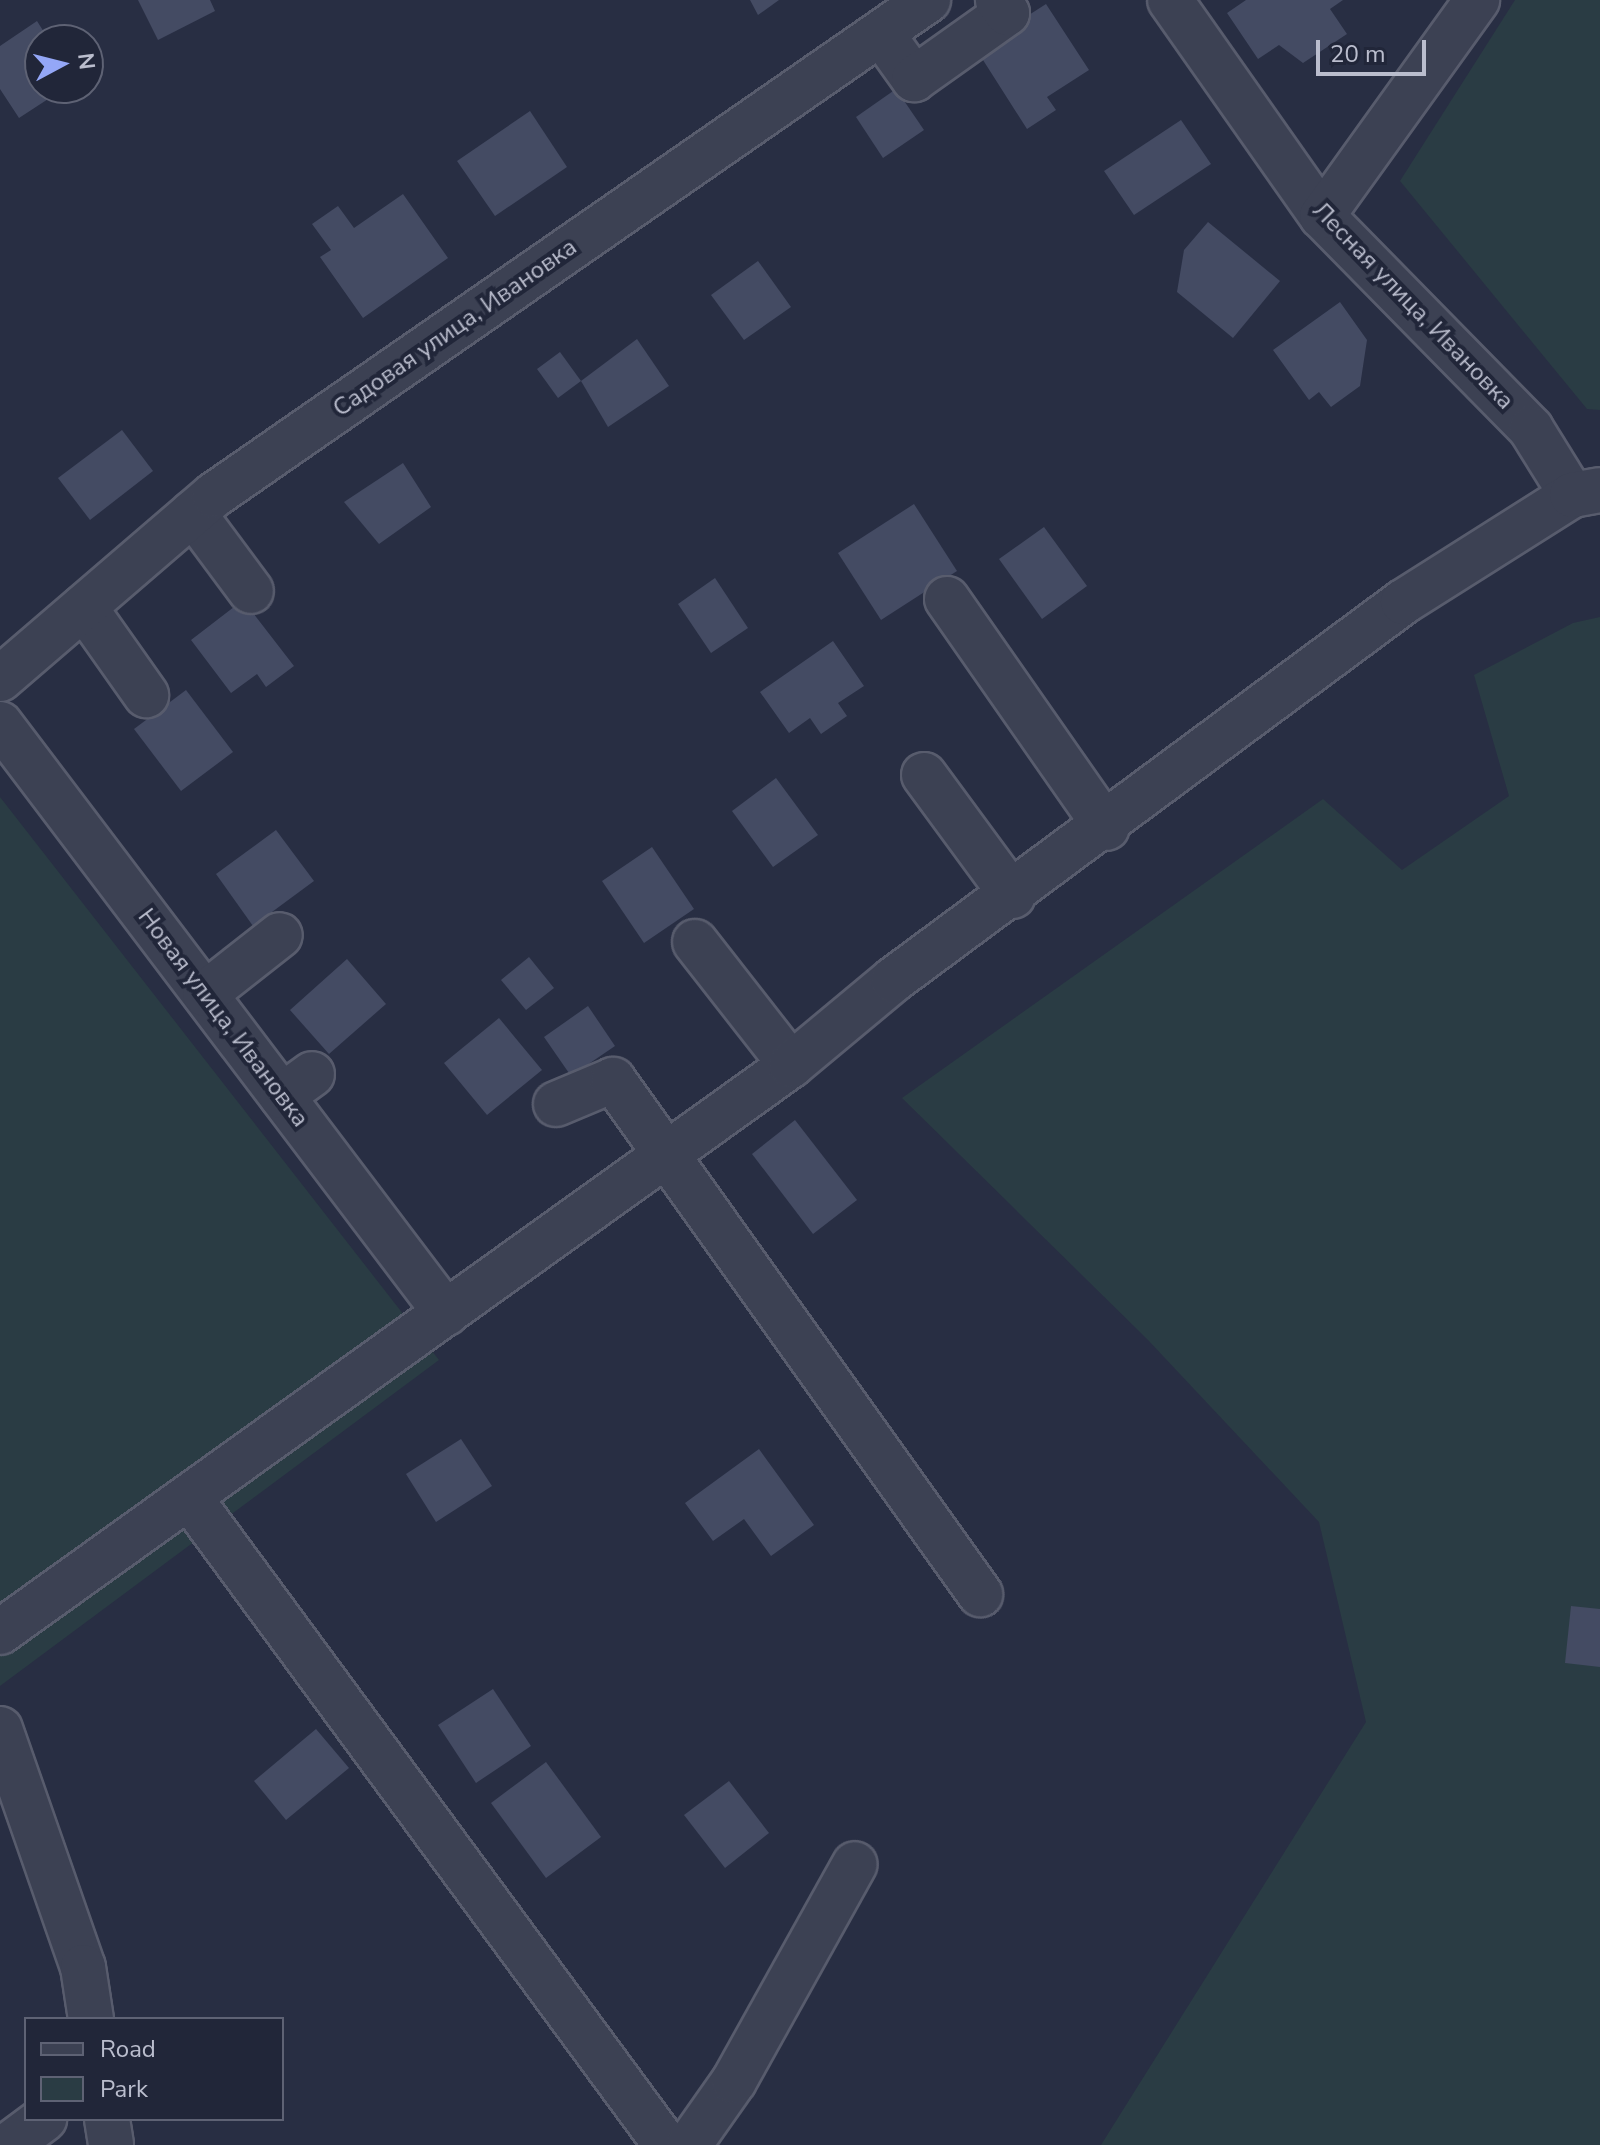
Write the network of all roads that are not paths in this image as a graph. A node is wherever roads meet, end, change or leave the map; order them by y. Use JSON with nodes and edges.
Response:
{"nodes":[{"id":1,"x":928,"y":0,"type":"edge"},
{"id":2,"x":998,"y":0,"type":"edge"},
{"id":3,"x":1170,"y":0,"type":"edge"},
{"id":4,"x":1477,"y":0,"type":"edge"},
{"id":5,"x":881,"y":33,"type":"junction"},
{"id":6,"x":1322,"y":216,"type":"junction"},
{"id":7,"x":1586,"y":492,"type":"edge"},
{"id":8,"x":193,"y":513,"type":"junction"},
{"id":9,"x":251,"y":591,"type":"dead end"},
{"id":10,"x":947,"y":599,"type":"dead end"},
{"id":11,"x":84,"y":607,"type":"junction"},
{"id":12,"x":0,"y":679,"type":"edge"},
{"id":13,"x":146,"y":695,"type":"dead end"},
{"id":14,"x":0,"y":724,"type":"edge"},
{"id":15,"x":924,"y":775,"type":"dead end"},
{"id":16,"x":1107,"y":828,"type":"junction"},
{"id":17,"x":1013,"y":896,"type":"junction"},
{"id":18,"x":280,"y":935,"type":"dead end"},
{"id":19,"x":695,"y":942,"type":"dead end"},
{"id":20,"x":205,"y":994,"type":"junction"},
{"id":21,"x":791,"y":1065,"type":"junction"},
{"id":22,"x":556,"y":1104,"type":"dead end"},
{"id":23,"x":664,"y":1156,"type":"junction"},
{"id":24,"x":446,"y":1313,"type":"junction"},
{"id":25,"x":189,"y":1497,"type":"junction"},
{"id":26,"x":980,"y":1594,"type":"dead end"},
{"id":27,"x":0,"y":1632,"type":"edge"},
{"id":28,"x":0,"y":1729,"type":"edge"},
{"id":29,"x":855,"y":1864,"type":"dead end"},
{"id":30,"x":91,"y":2017,"type":"edge"},
{"id":31,"x":41,"y":2121,"type":"edge"},
{"id":32,"x":107,"y":2121,"type":"edge"},
{"id":33,"x":9,"y":2145,"type":"edge"},
{"id":34,"x":111,"y":2145,"type":"edge"},
{"id":35,"x":666,"y":2145,"type":"edge"},
{"id":36,"x":689,"y":2145,"type":"edge"}],
"edges":[{"from":1,"to":5,"type":"street","name":"Садовая улица, Ивановка"},
{"from":2,"to":5,"type":"street"},
{"from":3,"to":6,"type":"street","name":"Лесная улица, Ивановка"},
{"from":4,"to":6,"type":"street"},
{"from":5,"to":8,"type":"street","name":"Садовая улица, Ивановка"},
{"from":6,"to":7,"type":"street","name":"Лесная улица, Ивановка"},
{"from":7,"to":16,"type":"street"},
{"from":8,"to":9,"type":"street"},
{"from":8,"to":11,"type":"street","name":"Садовая улица, Ивановка"},
{"from":10,"to":16,"type":"street"},
{"from":11,"to":12,"type":"street","name":"Садовая улица, Ивановка"},
{"from":11,"to":13,"type":"street"},
{"from":14,"to":20,"type":"street","name":"Новая улица, Ивановка"},
{"from":15,"to":17,"type":"street"},
{"from":16,"to":17,"type":"street"},
{"from":17,"to":21,"type":"street"},
{"from":18,"to":20,"type":"street"},
{"from":19,"to":21,"type":"street"},
{"from":20,"to":24,"type":"street","name":"Новая улица, Ивановка"},
{"from":21,"to":23,"type":"street"},
{"from":22,"to":23,"type":"street"},
{"from":23,"to":24,"type":"street"},
{"from":23,"to":26,"type":"street"},
{"from":24,"to":25,"type":"street"},
{"from":25,"to":27,"type":"street"},
{"from":25,"to":35,"type":"street"},
{"from":28,"to":30,"type":"street"},
{"from":29,"to":36,"type":"street"},
{"from":31,"to":33,"type":"street"},
{"from":32,"to":34,"type":"street"}]}
